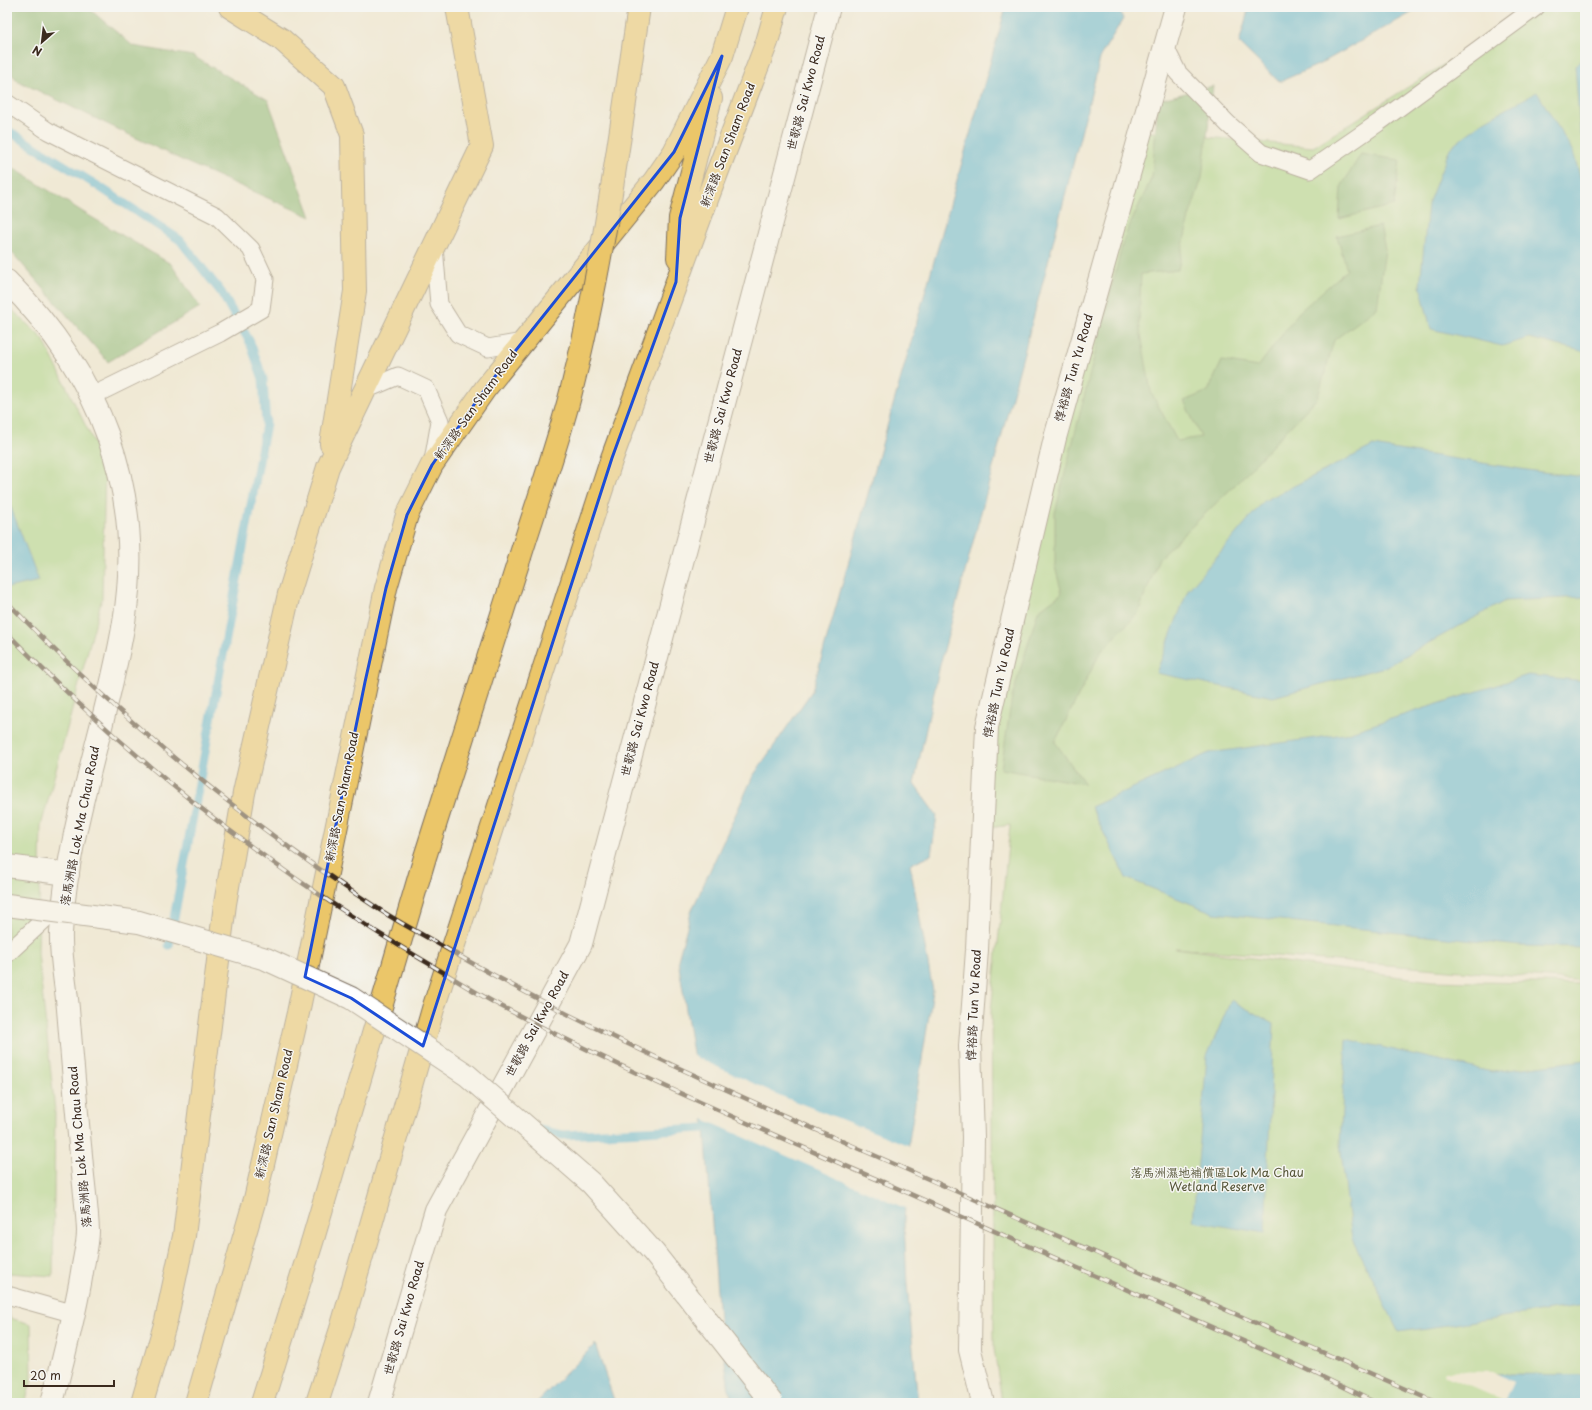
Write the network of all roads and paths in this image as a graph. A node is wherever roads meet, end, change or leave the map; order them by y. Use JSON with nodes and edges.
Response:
{"nodes":[{"id":1,"x":230,"y":7,"type":"edge"},
{"id":2,"x":457,"y":7,"type":"edge"},
{"id":3,"x":639,"y":7,"type":"edge"},
{"id":4,"x":737,"y":7,"type":"edge"},
{"id":5,"x":776,"y":7,"type":"edge"},
{"id":6,"x":829,"y":7,"type":"edge"},
{"id":7,"x":1176,"y":7,"type":"edge"},
{"id":8,"x":1536,"y":7,"type":"edge"},
{"id":9,"x":1165,"y":47,"type":"junction"},
{"id":10,"x":722,"y":56,"type":"junction"},
{"id":11,"x":7,"y":103,"type":"edge"},
{"id":12,"x":434,"y":247,"type":"junction"},
{"id":13,"x":7,"y":281,"type":"edge"},
{"id":14,"x":676,"y":282,"type":"junction"},
{"id":15,"x":523,"y":342,"type":"junction"},
{"id":16,"x":365,"y":390,"type":"junction"},
{"id":17,"x":92,"y":396,"type":"junction"},
{"id":18,"x":432,"y":465,"type":"junction"},
{"id":19,"x":328,"y":467,"type":"junction"},
{"id":20,"x":7,"y":866,"type":"edge"},
{"id":21,"x":68,"y":874,"type":"junction"},
{"id":22,"x":65,"y":901,"type":"junction"},
{"id":23,"x":7,"y":905,"type":"edge"},
{"id":24,"x":7,"y":954,"type":"edge"},
{"id":25,"x":7,"y":1295,"type":"edge"},
{"id":26,"x":76,"y":1314,"type":"junction"},
{"id":27,"x":52,"y":1403,"type":"edge"},
{"id":28,"x":142,"y":1403,"type":"edge"},
{"id":29,"x":196,"y":1403,"type":"edge"},
{"id":30,"x":262,"y":1403,"type":"edge"},
{"id":31,"x":317,"y":1403,"type":"edge"},
{"id":32,"x":379,"y":1403,"type":"edge"},
{"id":33,"x":772,"y":1403,"type":"edge"},
{"id":34,"x":983,"y":1403,"type":"edge"}],
"edges":[{"from":1,"to":19,"type":"main road"},
{"from":2,"to":12,"type":"main road"},
{"from":3,"to":30,"type":"main road","bridge":true},
{"from":4,"to":10,"type":"main road","name":"新深路 San Sham Road"},
{"from":5,"to":14,"type":"main road","name":"新深路 San Sham Road"},
{"from":6,"to":32,"type":"street","name":"世歌路 Sai Kwo Road"},
{"from":7,"to":9,"type":"street","name":"惇裕路 Tun Yu Road"},
{"from":8,"to":9,"type":"lane"},
{"from":9,"to":34,"type":"street","name":"惇裕路 Tun Yu Road"},
{"from":10,"to":14,"type":"main road","name":"新深路 San Sham Road"},
{"from":10,"to":15,"type":"main road","name":"新深路 San Sham Road"},
{"from":11,"to":17,"type":"lane"},
{"from":12,"to":15,"type":"lane"},
{"from":12,"to":16,"type":"main road"},
{"from":13,"to":17,"type":"street","name":"落馬洲路 Lok Ma Chau Road"},
{"from":14,"to":31,"type":"main road","name":"新深路 San Sham Road"},
{"from":15,"to":18,"type":"main road","name":"新深路 San Sham Road"},
{"from":16,"to":18,"type":"lane"},
{"from":16,"to":19,"type":"main road"},
{"from":17,"to":21,"type":"street","name":"落馬洲路 Lok Ma Chau Road"},
{"from":18,"to":29,"type":"main road","name":"新深路 San Sham Road"},
{"from":19,"to":28,"type":"main road"},
{"from":20,"to":21,"type":"street"},
{"from":21,"to":22,"type":"street","name":"落馬洲路 Lok Ma Chau Road"},
{"from":22,"to":24,"type":"lane"},
{"from":22,"to":26,"type":"street","name":"落馬洲路 Lok Ma Chau Road"},
{"from":23,"to":33,"type":"street","bridge":true},
{"from":25,"to":26,"type":"lane"},
{"from":26,"to":27,"type":"street","name":"落馬洲路 Lok Ma Chau Road"}]}
